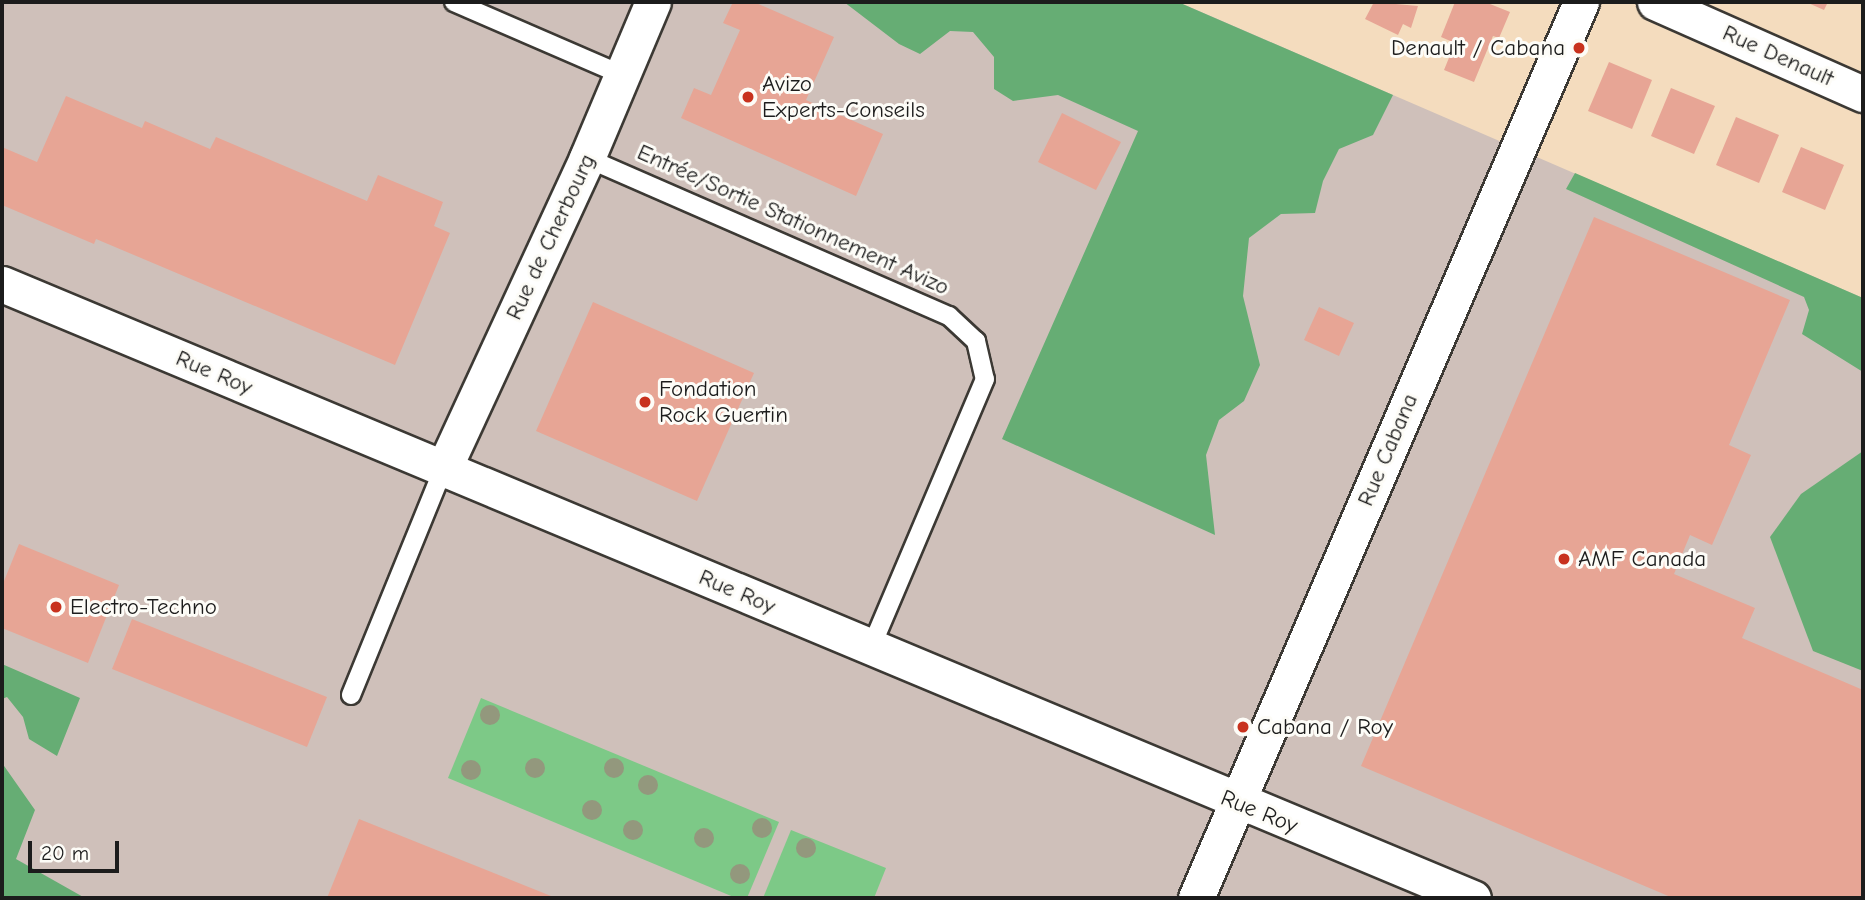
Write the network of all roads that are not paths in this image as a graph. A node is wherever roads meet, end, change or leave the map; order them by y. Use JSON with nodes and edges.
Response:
{"nodes":[{"id":1,"x":454,"y":2,"type":"edge"},
{"id":2,"x":653,"y":2,"type":"edge"},
{"id":3,"x":1581,"y":2,"type":"edge"},
{"id":4,"x":1655,"y":2,"type":"edge"},
{"id":5,"x":623,"y":75,"type":"junction"},
{"id":6,"x":1863,"y":94,"type":"edge"},
{"id":7,"x":587,"y":159,"type":"junction"},
{"id":8,"x":2,"y":284,"type":"edge"},
{"id":9,"x":443,"y":470,"type":"junction"},
{"id":10,"x":872,"y":648,"type":"junction"},
{"id":11,"x":351,"y":695,"type":"dead end"},
{"id":12,"x":1237,"y":803,"type":"junction"},
{"id":13,"x":1196,"y":898,"type":"edge"},
{"id":14,"x":1473,"y":898,"type":"edge"}],
"edges":[{"from":1,"to":5,"type":"lane"},
{"from":2,"to":5,"type":"street","name":"Rue de Cherbourg"},
{"from":3,"to":12,"type":"street","name":"Rue Cabana"},
{"from":4,"to":6,"type":"street","name":"Rue Denault"},
{"from":5,"to":7,"type":"street","name":"Rue de Cherbourg"},
{"from":7,"to":9,"type":"street","name":"Rue de Cherbourg"},
{"from":7,"to":10,"type":"lane","name":"Entrée/Sortie Stationnement Avizo"},
{"from":8,"to":9,"type":"street","name":"Rue Roy"},
{"from":9,"to":10,"type":"street","name":"Rue Roy"},
{"from":9,"to":11,"type":"lane"},
{"from":10,"to":12,"type":"street","name":"Rue Roy"},
{"from":12,"to":13,"type":"street","name":"Rue Cabana"},
{"from":12,"to":14,"type":"street","name":"Rue Roy"}]}
